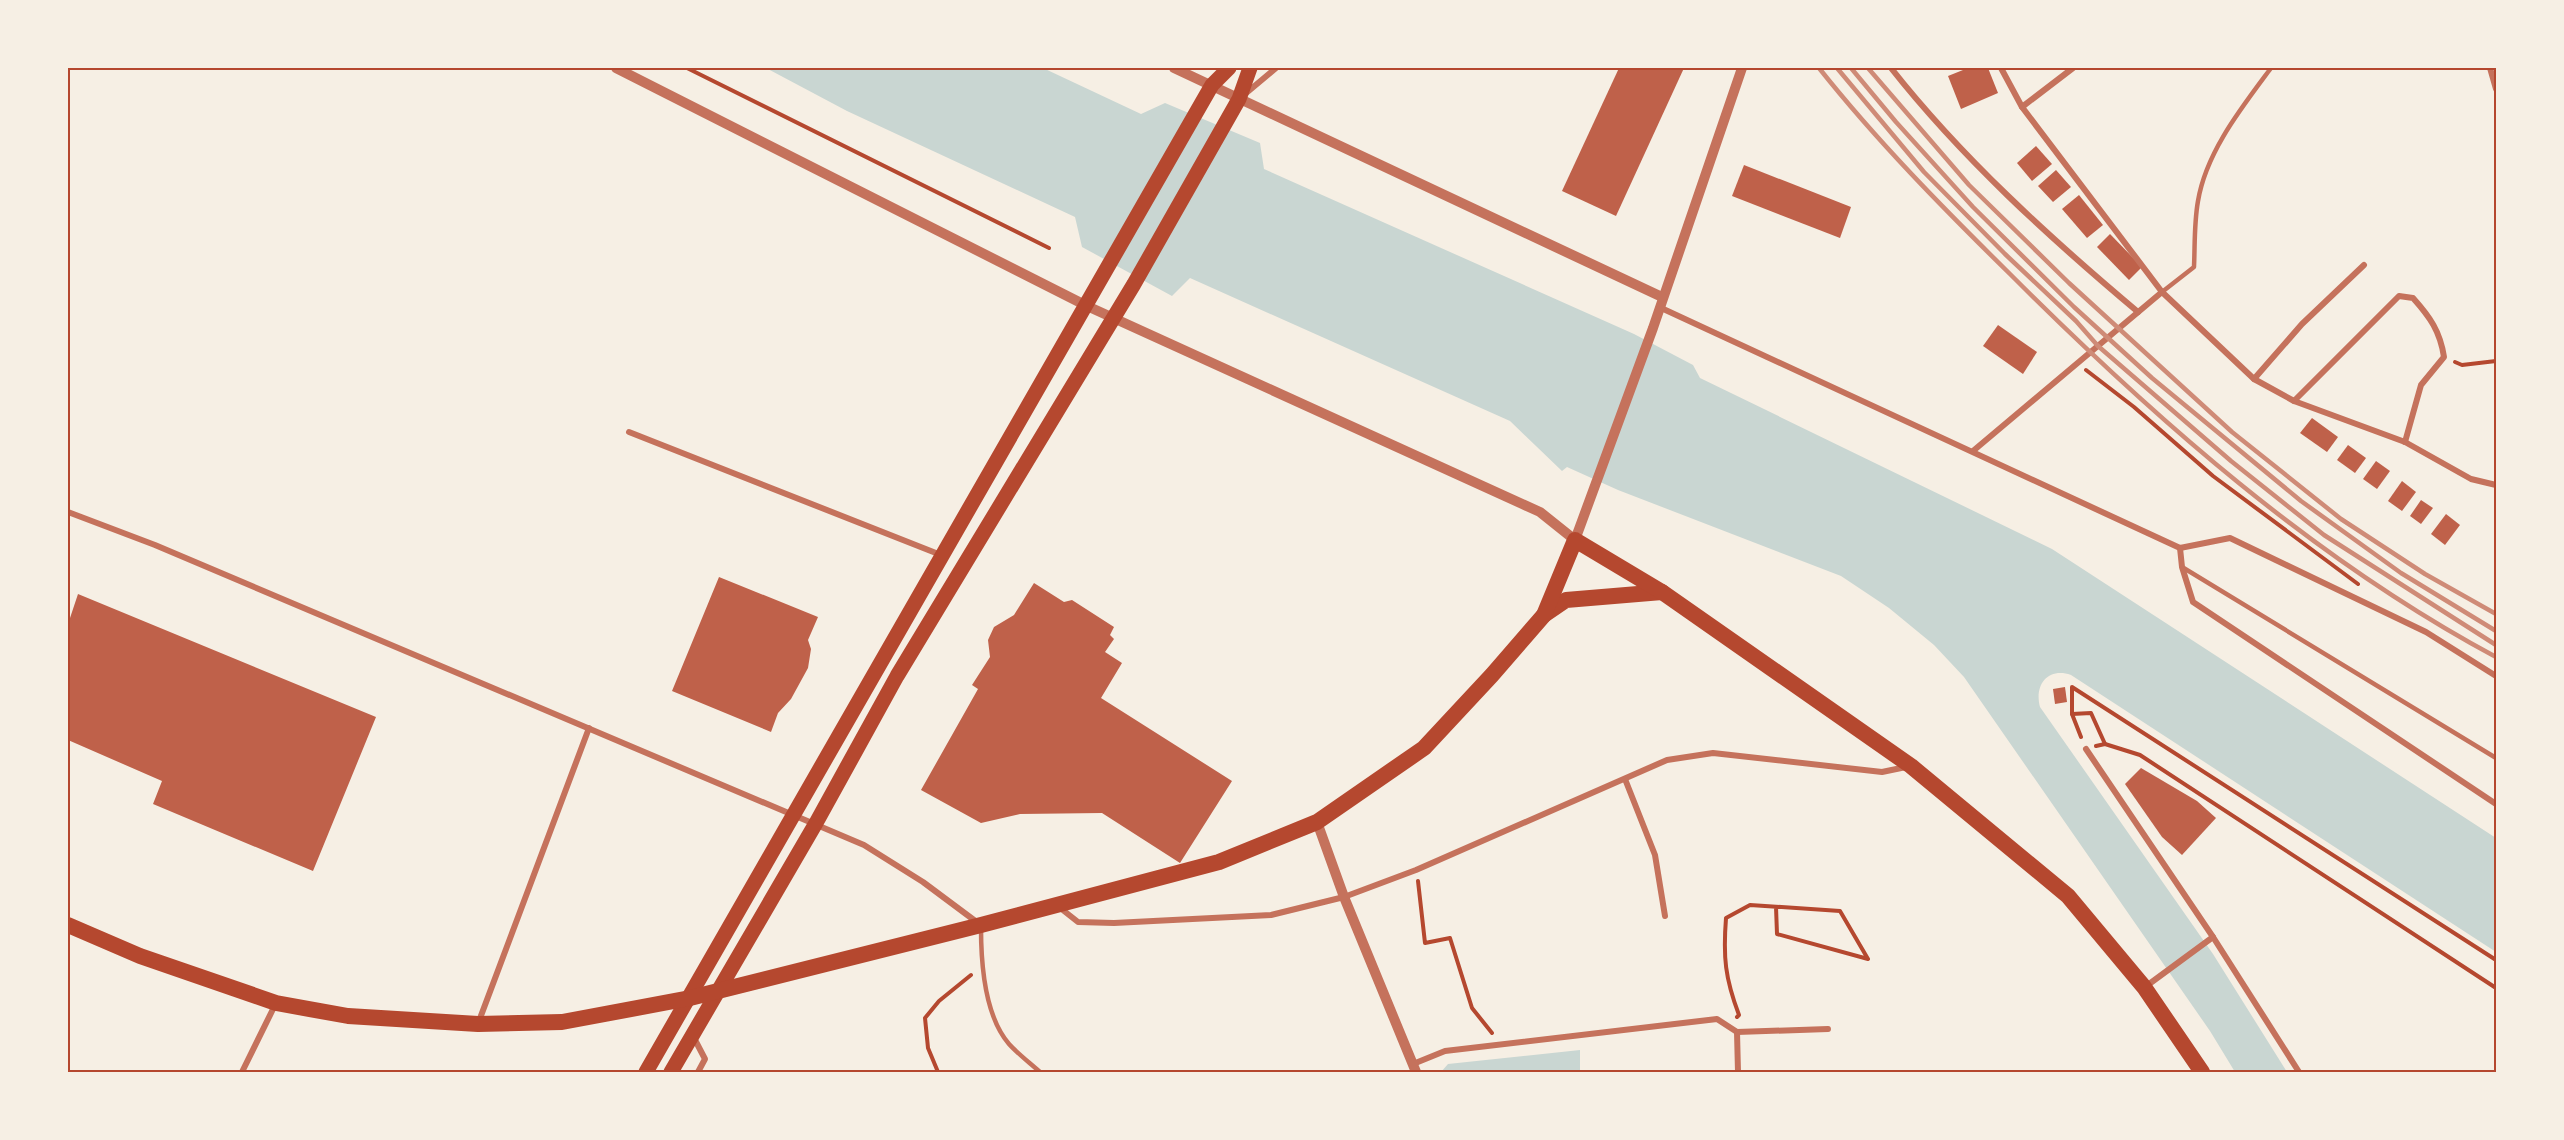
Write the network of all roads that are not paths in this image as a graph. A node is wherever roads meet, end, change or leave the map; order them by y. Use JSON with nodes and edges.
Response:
{"nodes":[{"id":1,"x":616,"y":68,"type":"edge"},
{"id":2,"x":1174,"y":68,"type":"edge"},
{"id":3,"x":1217,"y":68,"type":"edge"},
{"id":4,"x":1229,"y":68,"type":"edge"},
{"id":5,"x":1250,"y":68,"type":"edge"},
{"id":6,"x":1276,"y":68,"type":"edge"},
{"id":7,"x":1742,"y":68,"type":"edge"},
{"id":8,"x":1892,"y":68,"type":"edge"},
{"id":9,"x":2001,"y":68,"type":"edge"},
{"id":10,"x":2073,"y":68,"type":"edge"},
{"id":11,"x":2271,"y":68,"type":"edge"},
{"id":12,"x":2490,"y":68,"type":"edge"},
{"id":13,"x":1212,"y":85,"type":"junction"},
{"id":14,"x":2496,"y":89,"type":"edge"},
{"id":15,"x":1239,"y":99,"type":"junction"},
{"id":16,"x":2022,"y":108,"type":"junction"},
{"id":17,"x":2364,"y":265,"type":"dead end"},
{"id":18,"x":2162,"y":292,"type":"junction"},
{"id":19,"x":1660,"y":302,"type":"junction"},
{"id":20,"x":1087,"y":306,"type":"junction"},
{"id":21,"x":2138,"y":312,"type":"junction"},
{"id":22,"x":1112,"y":318,"type":"junction"},
{"id":23,"x":2254,"y":379,"type":"junction"},
{"id":24,"x":2294,"y":402,"type":"junction"},
{"id":25,"x":629,"y":432,"type":"dead end"},
{"id":26,"x":2405,"y":442,"type":"junction"},
{"id":27,"x":1973,"y":451,"type":"junction"},
{"id":28,"x":2496,"y":485,"type":"edge"},
{"id":29,"x":68,"y":512,"type":"edge"},
{"id":30,"x":1575,"y":540,"type":"junction"},
{"id":31,"x":2180,"y":548,"type":"junction"},
{"id":32,"x":944,"y":556,"type":"junction"},
{"id":33,"x":2182,"y":567,"type":"junction"},
{"id":34,"x":1662,"y":592,"type":"junction"},
{"id":35,"x":1544,"y":615,"type":"junction"},
{"id":36,"x":2496,"y":676,"type":"edge"},
{"id":37,"x":589,"y":728,"type":"junction"},
{"id":38,"x":2086,"y":749,"type":"road end"},
{"id":39,"x":2496,"y":758,"type":"edge"},
{"id":40,"x":1911,"y":766,"type":"junction"},
{"id":41,"x":1625,"y":779,"type":"junction"},
{"id":42,"x":2496,"y":804,"type":"edge"},
{"id":43,"x":791,"y":816,"type":"junction"},
{"id":44,"x":1317,"y":822,"type":"junction"},
{"id":45,"x":816,"y":823,"type":"junction"},
{"id":46,"x":1344,"y":897,"type":"junction"},
{"id":47,"x":1056,"y":905,"type":"junction"},
{"id":48,"x":1665,"y":916,"type":"dead end"},
{"id":49,"x":68,"y":925,"type":"edge"},
{"id":50,"x":981,"y":925,"type":"junction"},
{"id":51,"x":2213,"y":937,"type":"junction"},
{"id":52,"x":2144,"y":987,"type":"junction"},
{"id":53,"x":720,"y":990,"type":"junction"},
{"id":54,"x":690,"y":998,"type":"junction"},
{"id":55,"x":276,"y":1003,"type":"junction"},
{"id":56,"x":478,"y":1024,"type":"junction"},
{"id":57,"x":1828,"y":1029,"type":"dead end"},
{"id":58,"x":1737,"y":1032,"type":"junction"},
{"id":59,"x":693,"y":1036,"type":"junction"},
{"id":60,"x":1414,"y":1068,"type":"edge"},
{"id":61,"x":242,"y":1072,"type":"edge"},
{"id":62,"x":646,"y":1072,"type":"edge"},
{"id":63,"x":671,"y":1072,"type":"edge"},
{"id":64,"x":698,"y":1072,"type":"edge"},
{"id":65,"x":1040,"y":1072,"type":"edge"},
{"id":66,"x":1738,"y":1072,"type":"edge"},
{"id":67,"x":2202,"y":1072,"type":"edge"},
{"id":68,"x":2299,"y":1072,"type":"edge"}],
"edges":[{"from":1,"to":20,"type":"street"},
{"from":2,"to":13,"type":"street"},
{"from":3,"to":13,"type":"street"},
{"from":4,"to":13,"type":"main road"},
{"from":5,"to":15,"type":"main road"},
{"from":6,"to":15,"type":"street"},
{"from":7,"to":19,"type":"street"},
{"from":8,"to":21,"type":"street"},
{"from":9,"to":16,"type":"street"},
{"from":10,"to":16,"type":"street"},
{"from":11,"to":18,"type":"lane"},
{"from":12,"to":14,"type":"street"},
{"from":13,"to":15,"type":"street"},
{"from":13,"to":20,"type":"main road"},
{"from":15,"to":19,"type":"street"},
{"from":15,"to":22,"type":"main road"},
{"from":16,"to":18,"type":"street"},
{"from":17,"to":23,"type":"street"},
{"from":18,"to":21,"type":"street"},
{"from":18,"to":23,"type":"street"},
{"from":19,"to":27,"type":"street"},
{"from":19,"to":30,"type":"street"},
{"from":20,"to":22,"type":"street"},
{"from":20,"to":32,"type":"main road"},
{"from":21,"to":27,"type":"street"},
{"from":22,"to":30,"type":"street"},
{"from":22,"to":45,"type":"main road"},
{"from":23,"to":24,"type":"street"},
{"from":24,"to":26,"type":"street"},
{"from":24,"to":26,"type":"street"},
{"from":25,"to":32,"type":"street"},
{"from":26,"to":28,"type":"street"},
{"from":27,"to":31,"type":"street"},
{"from":29,"to":37,"type":"street"},
{"from":30,"to":34,"type":"highway"},
{"from":30,"to":35,"type":"highway"},
{"from":31,"to":33,"type":"street"},
{"from":31,"to":36,"type":"street"},
{"from":32,"to":43,"type":"main road"},
{"from":33,"to":39,"type":"lane"},
{"from":33,"to":42,"type":"street"},
{"from":34,"to":35,"type":"highway"},
{"from":34,"to":40,"type":"highway"},
{"from":35,"to":44,"type":"highway"},
{"from":37,"to":43,"type":"street"},
{"from":37,"to":56,"type":"street"},
{"from":38,"to":51,"type":"street"},
{"from":40,"to":41,"type":"street"},
{"from":40,"to":52,"type":"highway"},
{"from":41,"to":46,"type":"street"},
{"from":41,"to":48,"type":"street"},
{"from":43,"to":45,"type":"street"},
{"from":43,"to":54,"type":"main road"},
{"from":44,"to":46,"type":"street"},
{"from":44,"to":47,"type":"highway"},
{"from":45,"to":50,"type":"street"},
{"from":45,"to":53,"type":"main road"},
{"from":46,"to":47,"type":"street"},
{"from":46,"to":60,"type":"street"},
{"from":47,"to":50,"type":"highway"},
{"from":49,"to":55,"type":"highway"},
{"from":50,"to":53,"type":"highway"},
{"from":50,"to":65,"type":"lane"},
{"from":51,"to":52,"type":"street"},
{"from":51,"to":68,"type":"street"},
{"from":52,"to":67,"type":"highway"},
{"from":53,"to":54,"type":"highway"},
{"from":53,"to":59,"type":"main road"},
{"from":54,"to":56,"type":"highway"},
{"from":54,"to":62,"type":"main road"},
{"from":55,"to":56,"type":"highway"},
{"from":55,"to":61,"type":"street"},
{"from":57,"to":58,"type":"street"},
{"from":58,"to":60,"type":"street"},
{"from":58,"to":66,"type":"street"},
{"from":59,"to":63,"type":"main road"},
{"from":59,"to":64,"type":"street"}]}
